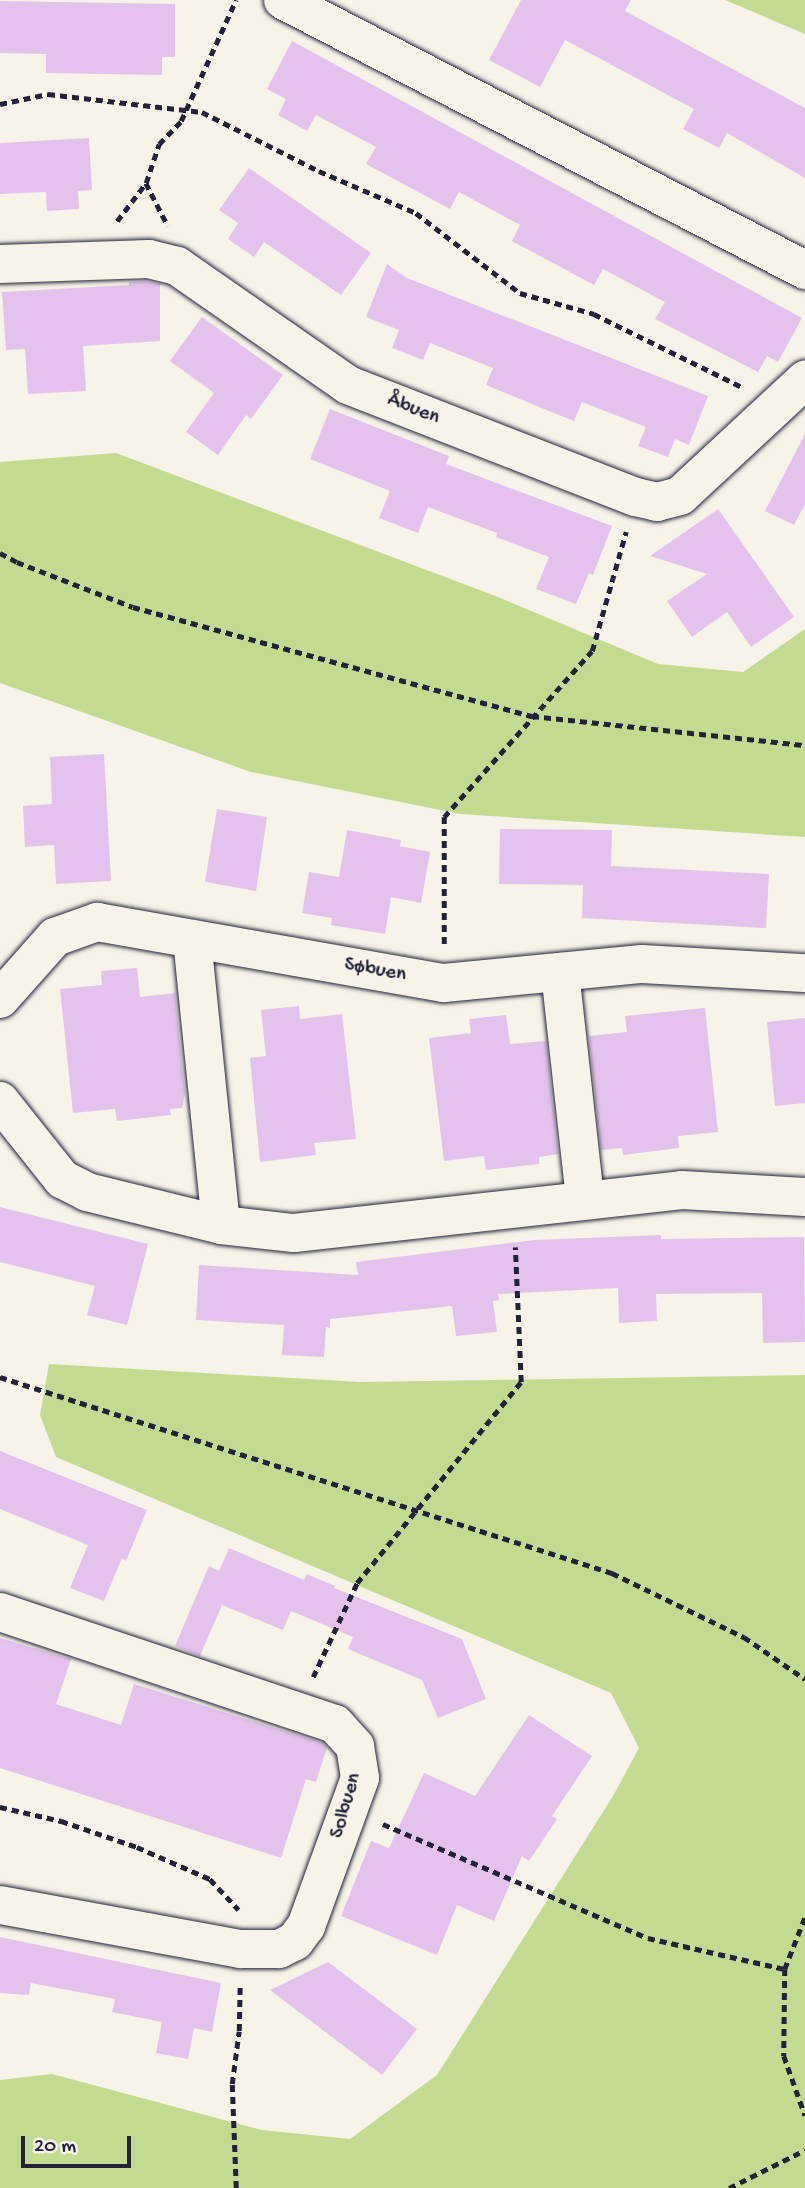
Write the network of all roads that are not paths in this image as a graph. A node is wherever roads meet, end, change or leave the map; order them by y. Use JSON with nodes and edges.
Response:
{"nodes":[{"id":1,"x":283,"y":0,"type":"edge"},
{"id":2,"x":0,"y":264,"type":"edge"},
{"id":3,"x":805,"y":270,"type":"edge"},
{"id":4,"x":792,"y":393,"type":"edge"},
{"id":5,"x":192,"y":939,"type":"junction"},
{"id":6,"x":560,"y":972,"type":"junction"},
{"id":7,"x":805,"y":973,"type":"edge"},
{"id":8,"x":0,"y":999,"type":"edge"},
{"id":9,"x":0,"y":1101,"type":"edge"},
{"id":10,"x":805,"y":1197,"type":"edge"},
{"id":11,"x":585,"y":1200,"type":"junction"},
{"id":12,"x":220,"y":1225,"type":"junction"},
{"id":13,"x":0,"y":1612,"type":"edge"},
{"id":14,"x":0,"y":1905,"type":"edge"}],
"edges":[{"from":1,"to":3,"type":"street"},
{"from":2,"to":4,"type":"street","name":"Åbuen"},
{"from":5,"to":6,"type":"street","name":"Søbuen"},
{"from":5,"to":8,"type":"street","name":"Søbuen"},
{"from":5,"to":12,"type":"street"},
{"from":6,"to":7,"type":"street","name":"Søbuen"},
{"from":6,"to":11,"type":"street"},
{"from":9,"to":12,"type":"street"},
{"from":10,"to":11,"type":"street"},
{"from":11,"to":12,"type":"street"},
{"from":13,"to":14,"type":"street","name":"Solbuen"}]}
